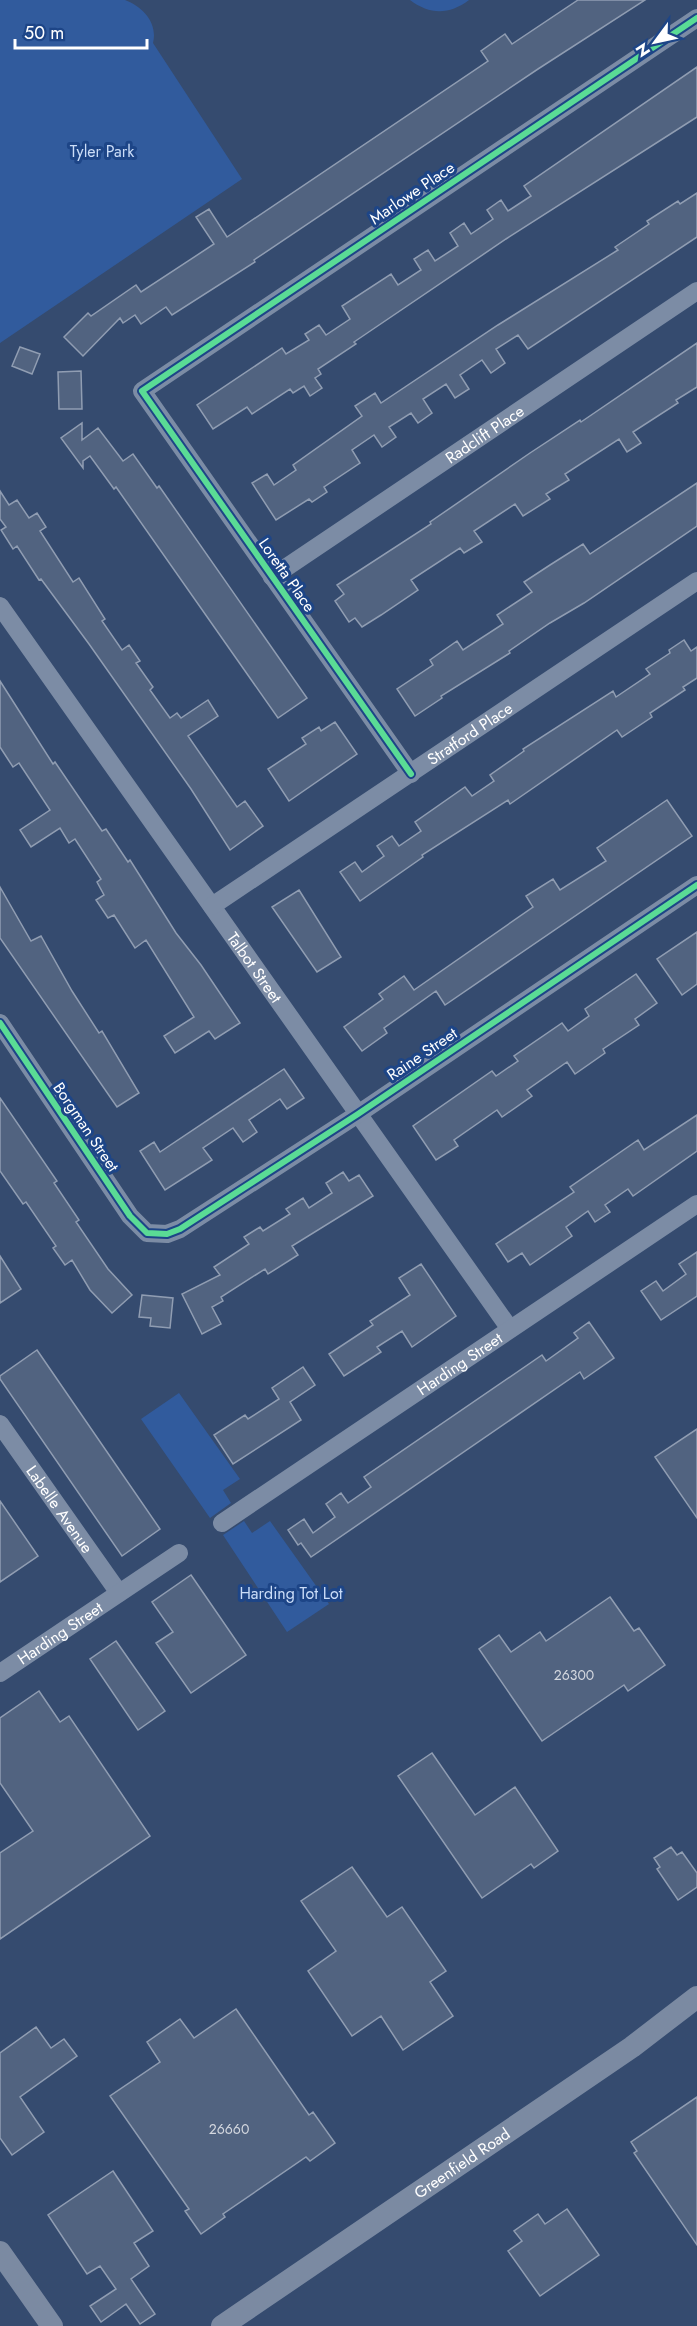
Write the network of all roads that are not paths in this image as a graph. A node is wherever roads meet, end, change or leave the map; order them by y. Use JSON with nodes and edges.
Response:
{"nodes":[{"id":1,"x":697,"y":18,"type":"edge"},
{"id":2,"x":697,"y":291,"type":"edge"},
{"id":3,"x":142,"y":391,"type":"joint"},
{"id":4,"x":272,"y":577,"type":"junction"},
{"id":5,"x":697,"y":581,"type":"edge"},
{"id":6,"x":0,"y":606,"type":"edge"},
{"id":7,"x":411,"y":774,"type":"junction"},
{"id":8,"x":697,"y":885,"type":"edge"},
{"id":9,"x":212,"y":906,"type":"junction"},
{"id":10,"x":0,"y":1023,"type":"edge"},
{"id":11,"x":358,"y":1114,"type":"junction"},
{"id":12,"x":697,"y":1204,"type":"edge"},
{"id":13,"x":158,"y":1234,"type":"joint"},
{"id":14,"x":510,"y":1329,"type":"junction"},
{"id":15,"x":0,"y":1424,"type":"edge"},
{"id":16,"x":222,"y":1523,"type":"dead end"},
{"id":17,"x":179,"y":1553,"type":"dead end"},
{"id":18,"x":119,"y":1593,"type":"junction"},
{"id":19,"x":0,"y":1673,"type":"edge"},
{"id":20,"x":697,"y":1997,"type":"edge"},
{"id":21,"x":0,"y":2252,"type":"edge"},
{"id":22,"x":52,"y":2326,"type":"edge"},
{"id":23,"x":222,"y":2326,"type":"edge"}],
"edges":[{"from":1,"to":3,"type":"street","name":"Marlowe Place"},
{"from":2,"to":4,"type":"street","name":"Radclift Place"},
{"from":3,"to":4,"type":"street","name":"Loretta Place"},
{"from":4,"to":7,"type":"street","name":"Loretta Place"},
{"from":5,"to":7,"type":"street","name":"Stratford Place"},
{"from":6,"to":9,"type":"street","name":"Talbot Street"},
{"from":7,"to":9,"type":"street","name":"Stratford Place"},
{"from":8,"to":11,"type":"street","name":"Raine Street"},
{"from":9,"to":11,"type":"street","name":"Talbot Street"},
{"from":10,"to":13,"type":"street","name":"Borgman Street"},
{"from":11,"to":13,"type":"street","name":"Raine Street"},
{"from":11,"to":14,"type":"street","name":"Talbot Street"},
{"from":12,"to":14,"type":"street","name":"Harding Street"},
{"from":14,"to":16,"type":"street","name":"Harding Street"},
{"from":15,"to":18,"type":"street","name":"Labelle Avenue"},
{"from":17,"to":18,"type":"street","name":"Harding Street"},
{"from":18,"to":19,"type":"street","name":"Harding Street"},
{"from":20,"to":23,"type":"main road","name":"Greenfield Road"},
{"from":21,"to":22,"type":"main road"}]}
